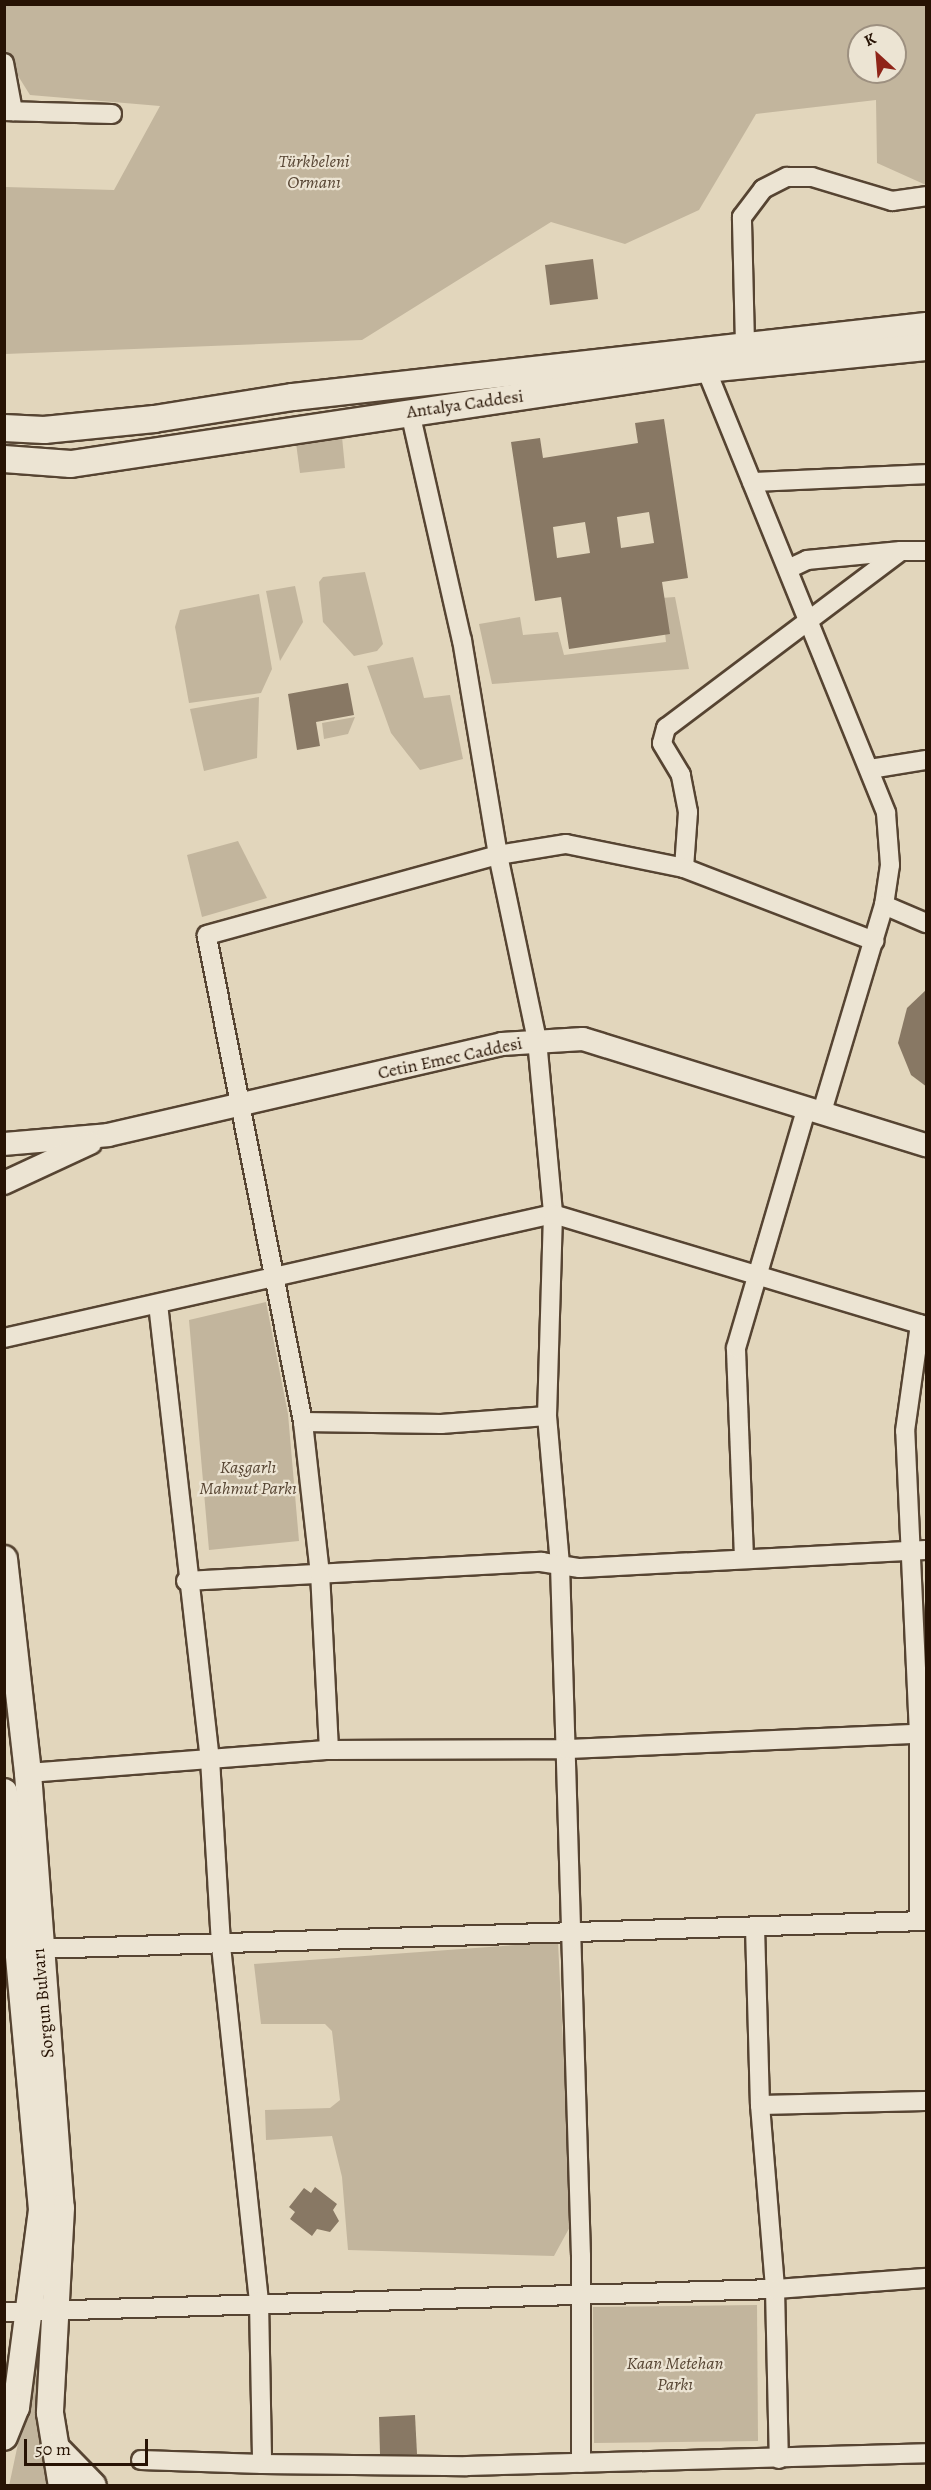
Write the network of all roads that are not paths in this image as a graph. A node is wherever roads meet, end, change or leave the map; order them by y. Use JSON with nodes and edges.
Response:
{"nodes":[{"id":1,"x":4,"y":63,"type":"edge"},
{"id":2,"x":9,"y":111,"type":"edge"},
{"id":3,"x":112,"y":114,"type":"dead end"},
{"id":4,"x":927,"y":196,"type":"edge"},
{"id":5,"x":927,"y":326,"type":"edge"},
{"id":6,"x":745,"y":344,"type":"junction"},
{"id":7,"x":927,"y":347,"type":"edge"},
{"id":8,"x":706,"y":369,"type":"junction"},
{"id":9,"x":410,"y":412,"type":"junction"},
{"id":10,"x":4,"y":428,"type":"edge"},
{"id":11,"x":4,"y":459,"type":"edge"},
{"id":12,"x":927,"y":474,"type":"edge"},
{"id":13,"x":752,"y":482,"type":"junction"},
{"id":14,"x":927,"y":550,"type":"edge"},
{"id":15,"x":901,"y":551,"type":"junction"},
{"id":16,"x":788,"y":569,"type":"junction"},
{"id":17,"x":806,"y":619,"type":"junction"},
{"id":18,"x":927,"y":760,"type":"edge"},
{"id":19,"x":870,"y":769,"type":"junction"},
{"id":20,"x":498,"y":855,"type":"junction"},
{"id":21,"x":684,"y":868,"type":"junction"},
{"id":22,"x":884,"y":905,"type":"junction"},
{"id":23,"x":927,"y":923,"type":"edge"},
{"id":24,"x":874,"y":940,"type":"junction"},
{"id":25,"x":537,"y":1040,"type":"junction"},
{"id":26,"x":239,"y":1107,"type":"junction"},
{"id":27,"x":815,"y":1109,"type":"junction"},
{"id":28,"x":108,"y":1135,"type":"junction"},
{"id":29,"x":4,"y":1144,"type":"edge"},
{"id":30,"x":927,"y":1145,"type":"edge"},
{"id":31,"x":4,"y":1183,"type":"edge"},
{"id":32,"x":553,"y":1214,"type":"junction"},
{"id":33,"x":756,"y":1274,"type":"junction"},
{"id":34,"x":276,"y":1277,"type":"junction"},
{"id":35,"x":158,"y":1304,"type":"junction"},
{"id":36,"x":923,"y":1325,"type":"edge"},
{"id":37,"x":4,"y":1338,"type":"edge"},
{"id":38,"x":547,"y":1416,"type":"junction"},
{"id":39,"x":303,"y":1422,"type":"junction"},
{"id":40,"x":927,"y":1550,"type":"edge"},
{"id":41,"x":908,"y":1551,"type":"junction"},
{"id":42,"x":744,"y":1558,"type":"junction"},
{"id":43,"x":4,"y":1559,"type":"edge"},
{"id":44,"x":560,"y":1565,"type":"junction"},
{"id":45,"x":320,"y":1574,"type":"junction"},
{"id":46,"x":186,"y":1581,"type":"junction"},
{"id":47,"x":923,"y":1733,"type":"edge"},
{"id":48,"x":566,"y":1749,"type":"junction"},
{"id":49,"x":329,"y":1750,"type":"junction"},
{"id":50,"x":210,"y":1759,"type":"junction"},
{"id":51,"x":28,"y":1773,"type":"junction"},
{"id":52,"x":4,"y":1792,"type":"edge"},
{"id":53,"x":923,"y":1921,"type":"edge"},
{"id":54,"x":755,"y":1927,"type":"junction"},
{"id":55,"x":570,"y":1934,"type":"junction"},
{"id":56,"x":221,"y":1946,"type":"junction"},
{"id":57,"x":20,"y":1952,"type":"edge"},
{"id":58,"x":927,"y":2101,"type":"edge"},
{"id":59,"x":760,"y":2105,"type":"junction"},
{"id":60,"x":927,"y":2278,"type":"edge"},
{"id":61,"x":775,"y":2289,"type":"junction"},
{"id":62,"x":581,"y":2293,"type":"junction"},
{"id":63,"x":259,"y":2301,"type":"junction"},
{"id":64,"x":53,"y":2308,"type":"junction"},
{"id":65,"x":16,"y":2312,"type":"edge"},
{"id":66,"x":5,"y":2436,"type":"edge"},
{"id":67,"x":4,"y":2445,"type":"edge"},
{"id":68,"x":55,"y":2447,"type":"junction"},
{"id":69,"x":927,"y":2452,"type":"edge"},
{"id":70,"x":779,"y":2459,"type":"junction"},
{"id":71,"x":141,"y":2460,"type":"dead end"},
{"id":72,"x":262,"y":2463,"type":"junction"},
{"id":73,"x":581,"y":2463,"type":"junction"},
{"id":74,"x":62,"y":2486,"type":"edge"},
{"id":75,"x":93,"y":2486,"type":"edge"}],
"edges":[{"from":1,"to":2,"type":"street"},
{"from":2,"to":3,"type":"street"},
{"from":4,"to":6,"type":"street"},
{"from":5,"to":6,"type":"main road","name":"Antalya Caddesi"},
{"from":6,"to":10,"type":"main road","name":"Antalya Caddesi"},
{"from":7,"to":8,"type":"main road","name":"Antalya Caddesi"},
{"from":8,"to":9,"type":"main road","name":"Antalya Caddesi"},
{"from":8,"to":13,"type":"street"},
{"from":9,"to":11,"type":"main road","name":"Antalya Caddesi"},
{"from":9,"to":20,"type":"street"},
{"from":12,"to":13,"type":"street"},
{"from":13,"to":16,"type":"street"},
{"from":14,"to":15,"type":"street"},
{"from":15,"to":16,"type":"street"},
{"from":15,"to":17,"type":"street"},
{"from":16,"to":17,"type":"street"},
{"from":17,"to":19,"type":"street"},
{"from":17,"to":21,"type":"street"},
{"from":18,"to":19,"type":"street"},
{"from":19,"to":22,"type":"street"},
{"from":20,"to":21,"type":"street"},
{"from":20,"to":25,"type":"street"},
{"from":20,"to":26,"type":"street"},
{"from":21,"to":24,"type":"street"},
{"from":22,"to":23,"type":"street"},
{"from":22,"to":24,"type":"street"},
{"from":24,"to":27,"type":"street"},
{"from":25,"to":26,"type":"street","name":"Cetin Emec Caddesi"},
{"from":25,"to":27,"type":"street","name":"Cetin Emec Caddesi"},
{"from":25,"to":32,"type":"street"},
{"from":26,"to":28,"type":"street","name":"Cetin Emec Caddesi"},
{"from":26,"to":34,"type":"street"},
{"from":27,"to":30,"type":"street","name":"Cetin Emec Caddesi"},
{"from":27,"to":33,"type":"street"},
{"from":28,"to":29,"type":"street"},
{"from":28,"to":31,"type":"street"},
{"from":32,"to":33,"type":"street"},
{"from":32,"to":34,"type":"street"},
{"from":32,"to":38,"type":"street"},
{"from":33,"to":36,"type":"street"},
{"from":33,"to":42,"type":"street"},
{"from":34,"to":35,"type":"street"},
{"from":34,"to":39,"type":"street"},
{"from":35,"to":37,"type":"street"},
{"from":35,"to":46,"type":"street"},
{"from":36,"to":41,"type":"street"},
{"from":38,"to":39,"type":"street"},
{"from":38,"to":44,"type":"street"},
{"from":39,"to":45,"type":"street"},
{"from":40,"to":41,"type":"street"},
{"from":41,"to":42,"type":"street"},
{"from":41,"to":47,"type":"street"},
{"from":42,"to":44,"type":"street"},
{"from":43,"to":51,"type":"main road","name":"Sorgun Bulvarı"},
{"from":44,"to":45,"type":"street"},
{"from":44,"to":48,"type":"street"},
{"from":45,"to":46,"type":"street"},
{"from":45,"to":49,"type":"street"},
{"from":46,"to":50,"type":"street"},
{"from":47,"to":48,"type":"street"},
{"from":47,"to":53,"type":"street"},
{"from":48,"to":49,"type":"street"},
{"from":48,"to":55,"type":"street"},
{"from":49,"to":50,"type":"street"},
{"from":50,"to":51,"type":"street"},
{"from":50,"to":56,"type":"street"},
{"from":51,"to":57,"type":"main road","name":"Sorgun Bulvarı"},
{"from":52,"to":57,"type":"main road","name":"Sorgun Bulvarı"},
{"from":53,"to":54,"type":"street"},
{"from":54,"to":55,"type":"street"},
{"from":54,"to":59,"type":"street"},
{"from":55,"to":56,"type":"street"},
{"from":55,"to":62,"type":"street"},
{"from":56,"to":57,"type":"street"},
{"from":56,"to":63,"type":"street"},
{"from":57,"to":64,"type":"main road","name":"Sorgun Bulvarı"},
{"from":57,"to":65,"type":"main road","name":"Sorgun Bulvarı"},
{"from":58,"to":59,"type":"street"},
{"from":59,"to":61,"type":"street"},
{"from":60,"to":61,"type":"street"},
{"from":61,"to":62,"type":"street"},
{"from":61,"to":70,"type":"street"},
{"from":62,"to":63,"type":"street"},
{"from":62,"to":73,"type":"street"},
{"from":63,"to":64,"type":"street"},
{"from":63,"to":72,"type":"street"},
{"from":64,"to":65,"type":"street"},
{"from":64,"to":68,"type":"main road","name":"Sorgun Bulvarı"},
{"from":65,"to":66,"type":"main road","name":"Sorgun Bulvarı"},
{"from":66,"to":67,"type":"main road","name":"Sorgun Bulvarı"},
{"from":68,"to":74,"type":"main road","name":"Sorgun Bulvarı"},
{"from":68,"to":75,"type":"main road"},
{"from":69,"to":70,"type":"street"},
{"from":70,"to":73,"type":"street"},
{"from":71,"to":72,"type":"street"},
{"from":72,"to":73,"type":"street"}]}
